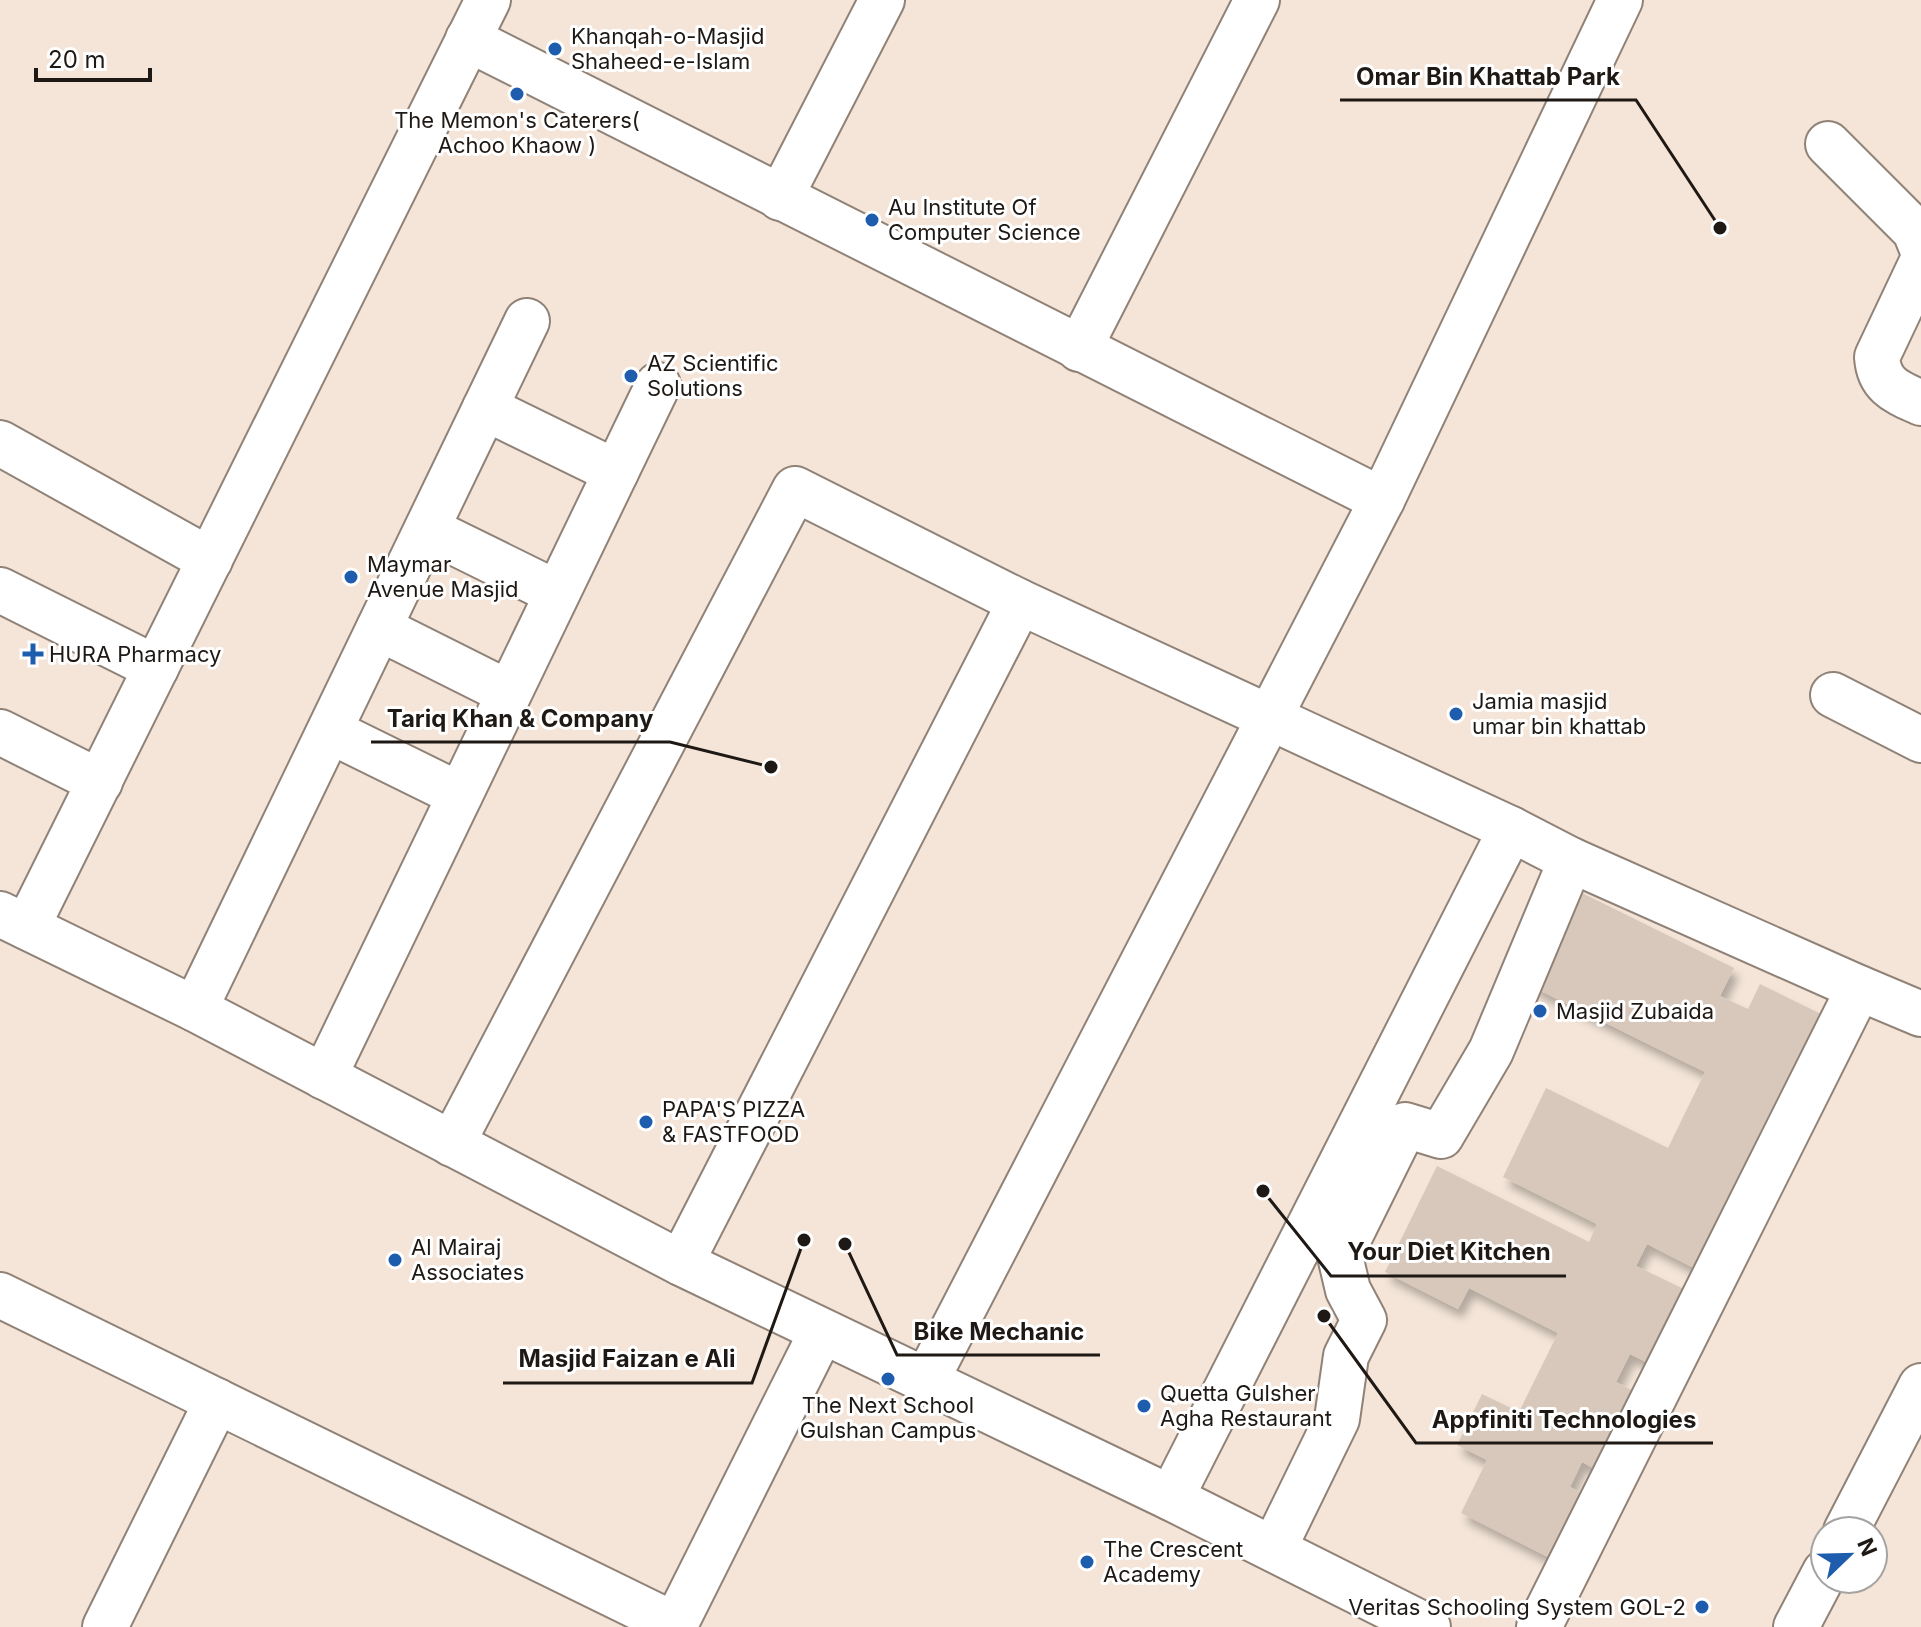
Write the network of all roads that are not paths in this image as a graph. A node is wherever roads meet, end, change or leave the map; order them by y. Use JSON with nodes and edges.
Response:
{"nodes":[{"id":1,"x":488,"y":0,"type":"edge"},
{"id":2,"x":882,"y":0,"type":"edge"},
{"id":3,"x":1257,"y":0,"type":"edge"},
{"id":4,"x":1620,"y":0,"type":"edge"},
{"id":5,"x":468,"y":39,"type":"junction"},
{"id":6,"x":1828,"y":144,"type":"dead end"},
{"id":7,"x":780,"y":198,"type":"junction"},
{"id":8,"x":1921,"y":246,"type":"edge"},
{"id":9,"x":1921,"y":264,"type":"edge"},
{"id":10,"x":527,"y":321,"type":"dead end"},
{"id":11,"x":1079,"y":349,"type":"junction"},
{"id":12,"x":658,"y":385,"type":"dead end"},
{"id":13,"x":1921,"y":403,"type":"edge"},
{"id":14,"x":485,"y":408,"type":"junction"},
{"id":15,"x":0,"y":443,"type":"edge"},
{"id":16,"x":616,"y":472,"type":"junction"},
{"id":17,"x":1382,"y":500,"type":"junction"},
{"id":18,"x":427,"y":529,"type":"junction"},
{"id":19,"x":210,"y":560,"type":"junction"},
{"id":20,"x":0,"y":590,"type":"edge"},
{"id":21,"x":557,"y":593,"type":"junction"},
{"id":22,"x":1020,"y":602,"type":"junction"},
{"id":23,"x":379,"y":628,"type":"junction"},
{"id":24,"x":156,"y":668,"type":"junction"},
{"id":25,"x":509,"y":693,"type":"junction"},
{"id":26,"x":1833,"y":695,"type":"dead end"},
{"id":27,"x":1270,"y":718,"type":"junction"},
{"id":28,"x":330,"y":731,"type":"junction"},
{"id":29,"x":0,"y":732,"type":"edge"},
{"id":30,"x":1921,"y":740,"type":"edge"},
{"id":31,"x":100,"y":782,"type":"junction"},
{"id":32,"x":460,"y":795,"type":"junction"},
{"id":33,"x":1511,"y":829,"type":"junction"},
{"id":34,"x":1571,"y":860,"type":"junction"},
{"id":35,"x":14,"y":920,"type":"edge"},
{"id":36,"x":1859,"y":988,"type":"junction"},
{"id":37,"x":195,"y":1009,"type":"junction"},
{"id":38,"x":1921,"y":1014,"type":"edge"},
{"id":39,"x":324,"y":1077,"type":"junction"},
{"id":40,"x":452,"y":1144,"type":"junction"},
{"id":41,"x":681,"y":1263,"type":"junction"},
{"id":42,"x":0,"y":1295,"type":"edge"},
{"id":43,"x":821,"y":1333,"type":"junction"},
{"id":44,"x":925,"y":1383,"type":"junction"},
{"id":45,"x":1921,"y":1386,"type":"edge"},
{"id":46,"x":217,"y":1401,"type":"junction"},
{"id":47,"x":1910,"y":1436,"type":"edge"},
{"id":48,"x":1171,"y":1498,"type":"junction"},
{"id":49,"x":1857,"y":1515,"type":"edge"},
{"id":50,"x":1278,"y":1540,"type":"dead end"},
{"id":51,"x":1813,"y":1595,"type":"edge"},
{"id":52,"x":675,"y":1626,"type":"edge"},
{"id":53,"x":105,"y":1627,"type":"edge"},
{"id":54,"x":1428,"y":1627,"type":"edge"},
{"id":55,"x":1539,"y":1627,"type":"edge"},
{"id":56,"x":1796,"y":1627,"type":"edge"}],
"edges":[{"from":1,"to":5,"type":"street"},
{"from":2,"to":7,"type":"street"},
{"from":3,"to":11,"type":"street"},
{"from":4,"to":17,"type":"street"},
{"from":5,"to":7,"type":"street"},
{"from":5,"to":19,"type":"street"},
{"from":6,"to":8,"type":"street"},
{"from":7,"to":11,"type":"street"},
{"from":9,"to":13,"type":"street"},
{"from":10,"to":14,"type":"street"},
{"from":11,"to":17,"type":"street"},
{"from":12,"to":16,"type":"street"},
{"from":14,"to":16,"type":"street"},
{"from":14,"to":18,"type":"street"},
{"from":15,"to":19,"type":"street"},
{"from":16,"to":21,"type":"street"},
{"from":17,"to":27,"type":"street"},
{"from":18,"to":21,"type":"street"},
{"from":18,"to":23,"type":"street"},
{"from":19,"to":24,"type":"street"},
{"from":20,"to":24,"type":"street"},
{"from":21,"to":25,"type":"street"},
{"from":22,"to":27,"type":"street"},
{"from":22,"to":40,"type":"street"},
{"from":22,"to":41,"type":"street"},
{"from":23,"to":25,"type":"street"},
{"from":23,"to":28,"type":"street"},
{"from":24,"to":31,"type":"street"},
{"from":25,"to":32,"type":"street"},
{"from":26,"to":30,"type":"street"},
{"from":27,"to":33,"type":"street"},
{"from":27,"to":44,"type":"street"},
{"from":28,"to":32,"type":"street"},
{"from":28,"to":37,"type":"street"},
{"from":29,"to":31,"type":"street"},
{"from":31,"to":35,"type":"street"},
{"from":32,"to":39,"type":"street"},
{"from":33,"to":34,"type":"street"},
{"from":33,"to":48,"type":"street"},
{"from":34,"to":36,"type":"street"},
{"from":34,"to":50,"type":"street"},
{"from":35,"to":37,"type":"street"},
{"from":36,"to":38,"type":"street"},
{"from":36,"to":55,"type":"street"},
{"from":37,"to":39,"type":"street"},
{"from":39,"to":40,"type":"street"},
{"from":40,"to":41,"type":"street"},
{"from":41,"to":43,"type":"street"},
{"from":42,"to":46,"type":"street"},
{"from":43,"to":44,"type":"street"},
{"from":43,"to":52,"type":"street"},
{"from":44,"to":48,"type":"street"},
{"from":45,"to":47,"type":"street"},
{"from":46,"to":52,"type":"street"},
{"from":46,"to":53,"type":"street"},
{"from":47,"to":49,"type":"street"},
{"from":48,"to":54,"type":"street"},
{"from":51,"to":56,"type":"street"}]}
